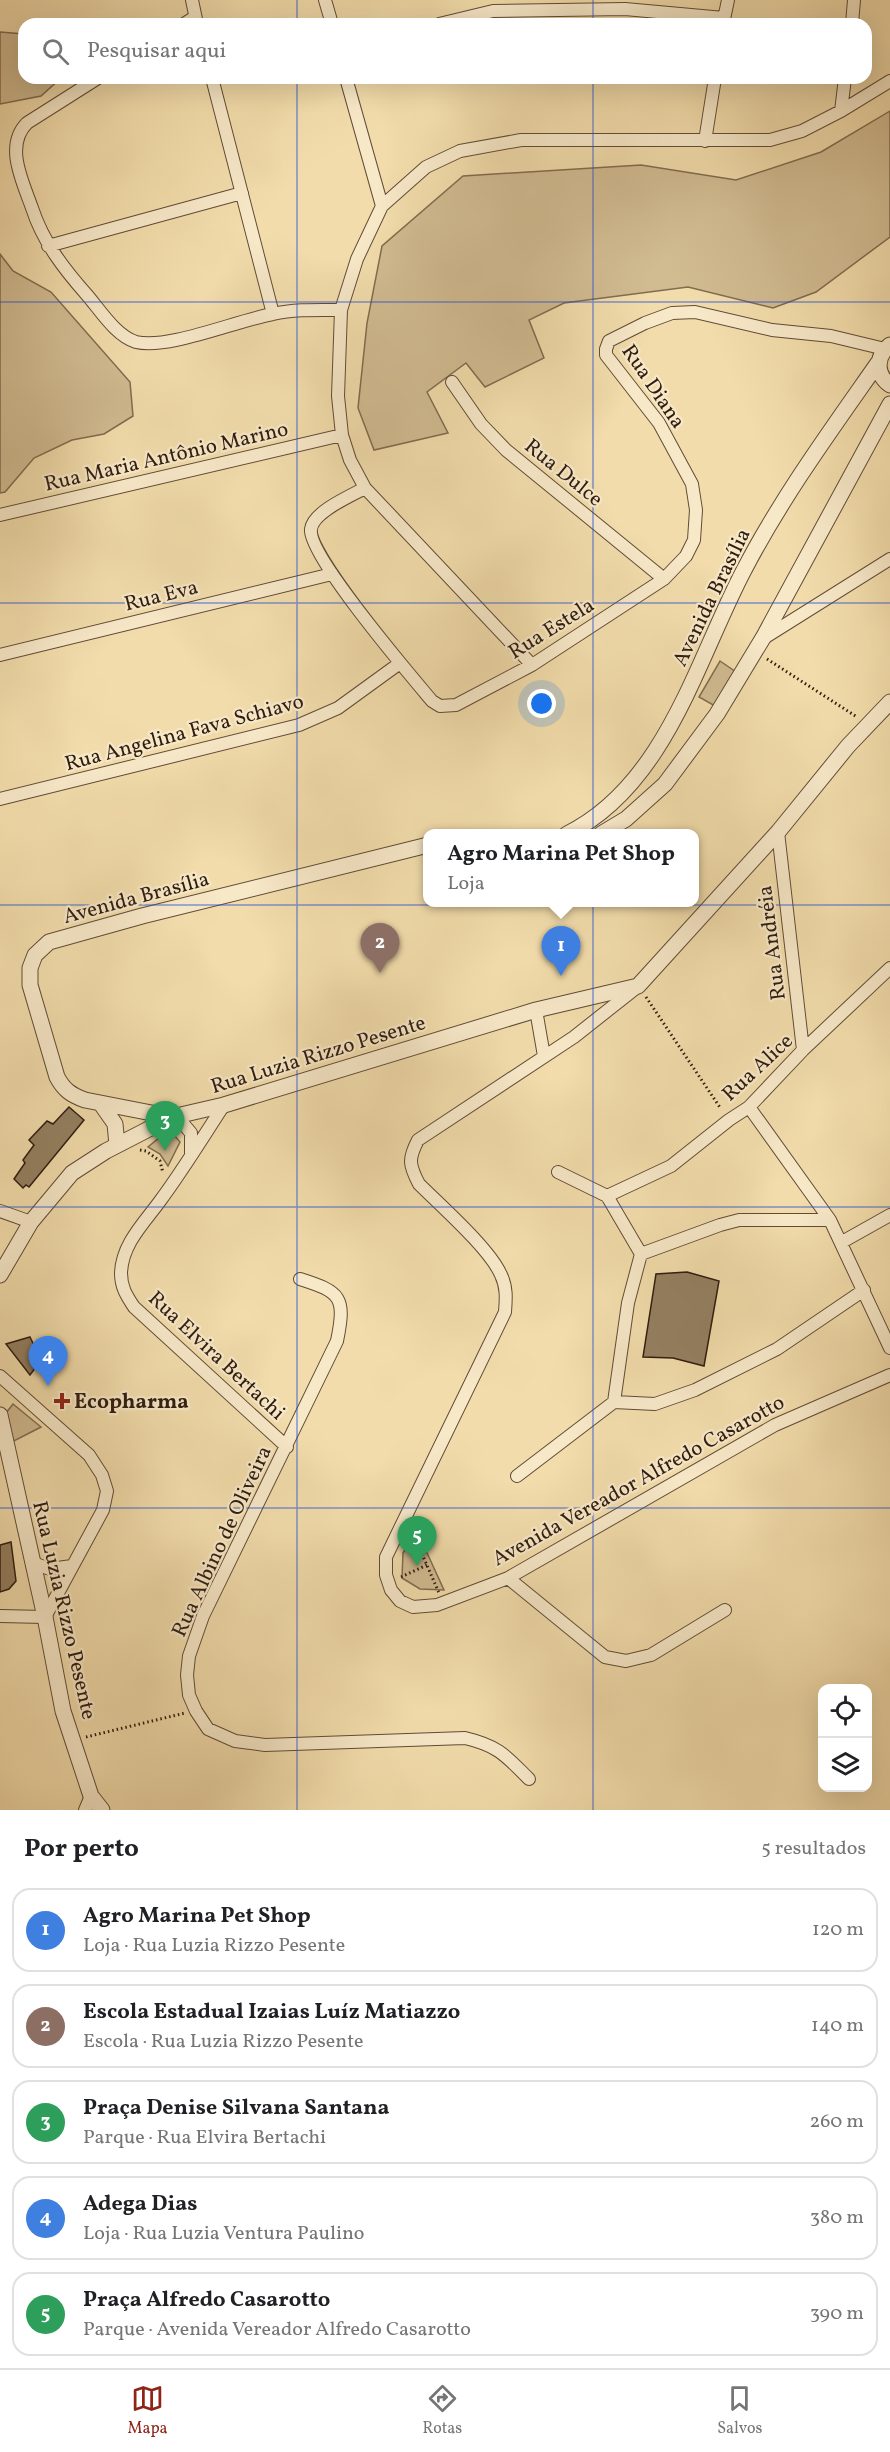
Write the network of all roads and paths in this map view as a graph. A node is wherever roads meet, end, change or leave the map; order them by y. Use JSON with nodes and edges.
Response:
{"nodes":[{"id":1,"x":192,"y":0,"type":"edge"},
{"id":2,"x":325,"y":0,"type":"edge"},
{"id":3,"x":728,"y":0,"type":"edge"},
{"id":4,"x":854,"y":0,"type":"edge"},
{"id":5,"x":622,"y":4,"type":"edge"},
{"id":6,"x":196,"y":18,"type":"edge"},
{"id":7,"x":330,"y":18,"type":"edge"},
{"id":8,"x":463,"y":18,"type":"edge"},
{"id":9,"x":705,"y":18,"type":"edge"},
{"id":10,"x":724,"y":18,"type":"edge"},
{"id":11,"x":852,"y":18,"type":"edge"},
{"id":12,"x":890,"y":81,"type":"edge"},
{"id":13,"x":89,"y":84,"type":"edge"},
{"id":14,"x":214,"y":84,"type":"edge"},
{"id":15,"x":348,"y":84,"type":"edge"},
{"id":16,"x":714,"y":84,"type":"edge"},
{"id":17,"x":844,"y":84,"type":"edge"},
{"id":18,"x":841,"y":111,"type":"junction"},
{"id":19,"x":705,"y":141,"type":"junction"},
{"id":20,"x":242,"y":193,"type":"junction"},
{"id":21,"x":382,"y":206,"type":"junction"},
{"id":22,"x":48,"y":246,"type":"junction"},
{"id":23,"x":341,"y":310,"type":"junction"},
{"id":24,"x":273,"y":314,"type":"junction"},
{"id":25,"x":884,"y":352,"type":"edge"},
{"id":26,"x":452,"y":382,"type":"dead end"},
{"id":27,"x":890,"y":385,"type":"edge"},
{"id":28,"x":890,"y":404,"type":"edge"},
{"id":29,"x":342,"y":435,"type":"junction"},
{"id":30,"x":365,"y":488,"type":"junction"},
{"id":31,"x":0,"y":515,"type":"edge"},
{"id":32,"x":890,"y":559,"type":"edge"},
{"id":33,"x":332,"y":574,"type":"junction"},
{"id":34,"x":664,"y":579,"type":"junction"},
{"id":35,"x":759,"y":645,"type":"junction"},
{"id":36,"x":0,"y":655,"type":"edge"},
{"id":37,"x":400,"y":663,"type":"junction"},
{"id":38,"x":532,"y":665,"type":"junction"},
{"id":39,"x":890,"y":702,"type":"edge"},
{"id":40,"x":867,"y":724,"type":"junction"},
{"id":41,"x":0,"y":799,"type":"edge"},
{"id":42,"x":574,"y":829,"type":"edge"},
{"id":43,"x":609,"y":829,"type":"edge"},
{"id":44,"x":778,"y":832,"type":"junction"},
{"id":45,"x":423,"y":846,"type":"edge"},
{"id":46,"x":890,"y":968,"type":"edge"},
{"id":47,"x":638,"y":986,"type":"junction"},
{"id":48,"x":536,"y":1010,"type":"junction"},
{"id":49,"x":803,"y":1050,"type":"junction"},
{"id":50,"x":544,"y":1056,"type":"junction"},
{"id":51,"x":100,"y":1104,"type":"junction"},
{"id":52,"x":224,"y":1105,"type":"junction"},
{"id":53,"x":749,"y":1107,"type":"junction"},
{"id":54,"x":172,"y":1117,"type":"junction"},
{"id":55,"x":729,"y":1120,"type":"junction"},
{"id":56,"x":124,"y":1148,"type":"junction"},
{"id":57,"x":191,"y":1155,"type":"junction"},
{"id":58,"x":558,"y":1172,"type":"dead end"},
{"id":59,"x":163,"y":1174,"type":"dead end"},
{"id":60,"x":607,"y":1196,"type":"junction"},
{"id":61,"x":0,"y":1211,"type":"edge"},
{"id":62,"x":890,"y":1215,"type":"edge"},
{"id":63,"x":830,"y":1220,"type":"junction"},
{"id":64,"x":31,"y":1222,"type":"junction"},
{"id":65,"x":842,"y":1242,"type":"junction"},
{"id":66,"x":640,"y":1254,"type":"junction"},
{"id":67,"x":0,"y":1275,"type":"edge"},
{"id":68,"x":300,"y":1279,"type":"dead end"},
{"id":69,"x":864,"y":1290,"type":"junction"},
{"id":70,"x":890,"y":1348,"type":"edge"},
{"id":71,"x":890,"y":1375,"type":"edge"},
{"id":72,"x":0,"y":1376,"type":"edge"},
{"id":73,"x":615,"y":1402,"type":"junction"},
{"id":74,"x":0,"y":1415,"type":"edge"},
{"id":75,"x":287,"y":1447,"type":"junction"},
{"id":76,"x":517,"y":1476,"type":"dead end"},
{"id":77,"x":405,"y":1515,"type":"junction"},
{"id":78,"x":33,"y":1563,"type":"junction"},
{"id":79,"x":427,"y":1564,"type":"junction"},
{"id":80,"x":72,"y":1566,"type":"junction"},
{"id":81,"x":508,"y":1578,"type":"junction"},
{"id":82,"x":388,"y":1582,"type":"junction"},
{"id":83,"x":444,"y":1602,"type":"junction"},
{"id":84,"x":725,"y":1610,"type":"dead end"},
{"id":85,"x":0,"y":1616,"type":"edge"},
{"id":86,"x":45,"y":1617,"type":"junction"},
{"id":87,"x":196,"y":1711,"type":"junction"},
{"id":88,"x":73,"y":1740,"type":"junction"},
{"id":89,"x":529,"y":1779,"type":"dead end"},
{"id":90,"x":88,"y":1803,"type":"edge"},
{"id":91,"x":102,"y":1810,"type":"edge"}],
"edges":[{"from":1,"to":6,"type":"street"},
{"from":2,"to":7,"type":"street"},
{"from":3,"to":10,"type":"street"},
{"from":4,"to":11,"type":"street"},
{"from":5,"to":8,"type":"street"},
{"from":5,"to":9,"type":"street"},
{"from":12,"to":18,"type":"street"},
{"from":13,"to":22,"type":"street"},
{"from":14,"to":20,"type":"street"},
{"from":15,"to":21,"type":"street"},
{"from":16,"to":19,"type":"street"},
{"from":17,"to":18,"type":"street"},
{"from":18,"to":19,"type":"street"},
{"from":19,"to":21,"type":"street"},
{"from":20,"to":22,"type":"street"},
{"from":20,"to":24,"type":"street"},
{"from":21,"to":23,"type":"street"},
{"from":22,"to":24,"type":"street"},
{"from":23,"to":24,"type":"street"},
{"from":23,"to":29,"type":"street"},
{"from":25,"to":27,"type":"street"},
{"from":25,"to":34,"type":"street","name":"Rua Diana"},
{"from":25,"to":42,"type":"street","name":"Avenida Brasília"},
{"from":26,"to":34,"type":"street","name":"Rua Dulce"},
{"from":28,"to":35,"type":"street"},
{"from":29,"to":30,"type":"street"},
{"from":29,"to":31,"type":"street","name":"Rua Maria Antônio Marino"},
{"from":30,"to":33,"type":"street"},
{"from":30,"to":38,"type":"street"},
{"from":32,"to":35,"type":"street"},
{"from":33,"to":36,"type":"street","name":"Rua Eva"},
{"from":33,"to":37,"type":"street"},
{"from":34,"to":38,"type":"street","name":"Rua Estela"},
{"from":35,"to":40,"type":"path"},
{"from":35,"to":43,"type":"street"},
{"from":37,"to":38,"type":"street","name":"Rua Estela"},
{"from":37,"to":41,"type":"street","name":"Rua Angelina Fava Schiavo"},
{"from":39,"to":40,"type":"street"},
{"from":40,"to":44,"type":"street"},
{"from":44,"to":47,"type":"street"},
{"from":44,"to":49,"type":"street","name":"Rua Andréia"},
{"from":45,"to":51,"type":"street","name":"Avenida Brasília"},
{"from":46,"to":49,"type":"street","name":"Rua Alice"},
{"from":47,"to":48,"type":"street","name":"Rua Luzia Rizzo Pesente"},
{"from":47,"to":50,"type":"street"},
{"from":47,"to":55,"type":"path"},
{"from":48,"to":50,"type":"street"},
{"from":48,"to":52,"type":"street","name":"Rua Luzia Rizzo Pesente"},
{"from":49,"to":53,"type":"street","name":"Rua Alice"},
{"from":50,"to":77,"type":"street"},
{"from":51,"to":54,"type":"street","name":"Avenida Brasília"},
{"from":51,"to":56,"type":"street"},
{"from":52,"to":54,"type":"street","name":"Rua Luzia Rizzo Pesente"},
{"from":52,"to":57,"type":"street","name":"Rua Elvira Bertachi"},
{"from":53,"to":55,"type":"street","name":"Rua Alice"},
{"from":53,"to":63,"type":"street"},
{"from":54,"to":56,"type":"street","name":"Rua Luzia Rizzo Pesente"},
{"from":54,"to":57,"type":"street"},
{"from":55,"to":60,"type":"street","name":"Rua Alice"},
{"from":56,"to":59,"type":"path"},
{"from":56,"to":64,"type":"street","name":"Rua Luzia Rizzo Pesente"},
{"from":57,"to":75,"type":"street","name":"Rua Elvira Bertachi"},
{"from":58,"to":60,"type":"street"},
{"from":60,"to":66,"type":"street"},
{"from":61,"to":64,"type":"street"},
{"from":62,"to":65,"type":"street"},
{"from":63,"to":65,"type":"street"},
{"from":63,"to":66,"type":"street"},
{"from":64,"to":67,"type":"street","name":"Rua Luzia Rizzo Pesente"},
{"from":65,"to":69,"type":"street"},
{"from":66,"to":73,"type":"street"},
{"from":68,"to":75,"type":"street","name":"Rua Albino de Oliveira"},
{"from":69,"to":70,"type":"street"},
{"from":69,"to":73,"type":"street"},
{"from":71,"to":81,"type":"street","name":"Avenida Vereador Alfredo Casarotto"},
{"from":72,"to":80,"type":"street"},
{"from":73,"to":76,"type":"street"},
{"from":74,"to":78,"type":"street","name":"Rua Luzia Rizzo Pesente"},
{"from":75,"to":87,"type":"street","name":"Rua Albino de Oliveira"},
{"from":77,"to":79,"type":"path"},
{"from":77,"to":82,"type":"street"},
{"from":78,"to":80,"type":"street"},
{"from":78,"to":86,"type":"street","name":"Rua Luzia Rizzo Pesente"},
{"from":79,"to":82,"type":"path"},
{"from":79,"to":83,"type":"path"},
{"from":80,"to":86,"type":"street"},
{"from":81,"to":83,"type":"street","name":"Avenida Vereador Alfredo Casarotto"},
{"from":81,"to":84,"type":"street"},
{"from":82,"to":83,"type":"street","name":"Avenida Vereador Alfredo Casarotto"},
{"from":85,"to":86,"type":"street"},
{"from":86,"to":88,"type":"street","name":"Rua Luzia Rizzo Pesente"},
{"from":87,"to":88,"type":"path"},
{"from":87,"to":89,"type":"street","name":"Rua Albino de Oliveira"},
{"from":88,"to":90,"type":"street","name":"Rua Luzia Rizzo Pesente"},
{"from":90,"to":91,"type":"street","name":"Rua Luzia Rizzo Pesente"}]}
